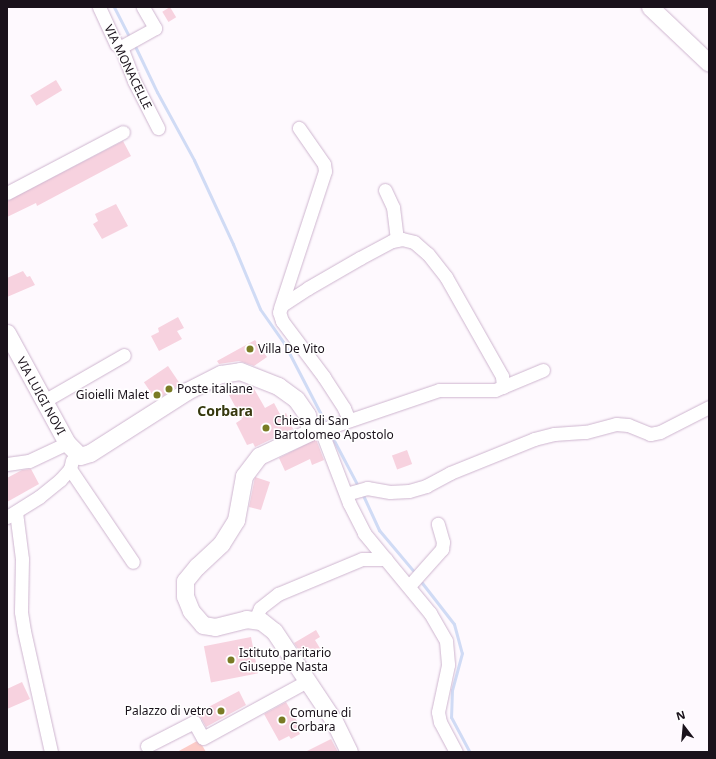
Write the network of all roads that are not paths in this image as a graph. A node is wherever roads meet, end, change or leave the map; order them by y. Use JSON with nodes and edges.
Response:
{"nodes":[{"id":1,"x":99,"y":7,"type":"edge"},
{"id":2,"x":143,"y":7,"type":"edge"},
{"id":3,"x":650,"y":7,"type":"edge"},
{"id":4,"x":120,"y":47,"type":"junction"},
{"id":5,"x":709,"y":64,"type":"edge"},
{"id":6,"x":158,"y":128,"type":"dead end"},
{"id":7,"x":299,"y":128,"type":"dead end"},
{"id":8,"x":123,"y":132,"type":"dead end"},
{"id":9,"x":385,"y":190,"type":"dead end"},
{"id":10,"x":7,"y":193,"type":"edge"},
{"id":11,"x":397,"y":240,"type":"junction"},
{"id":12,"x":280,"y":309,"type":"junction"},
{"id":13,"x":7,"y":333,"type":"edge"},
{"id":14,"x":124,"y":356,"type":"dead end"},
{"id":15,"x":543,"y":370,"type":"dead end"},
{"id":16,"x":503,"y":387,"type":"junction"},
{"id":17,"x":44,"y":401,"type":"junction"},
{"id":18,"x":709,"y":407,"type":"edge"},
{"id":19,"x":348,"y":420,"type":"junction"},
{"id":20,"x":316,"y":431,"type":"junction"},
{"id":21,"x":73,"y":454,"type":"junction"},
{"id":22,"x":7,"y":464,"type":"edge"},
{"id":23,"x":346,"y":494,"type":"junction"},
{"id":24,"x":11,"y":514,"type":"edge"},
{"id":25,"x":438,"y":524,"type":"dead end"},
{"id":26,"x":386,"y":559,"type":"junction"},
{"id":27,"x":134,"y":562,"type":"dead end"},
{"id":28,"x":415,"y":580,"type":"junction"},
{"id":29,"x":255,"y":620,"type":"junction"},
{"id":30,"x":307,"y":681,"type":"junction"},
{"id":31,"x":147,"y":746,"type":"dead end"},
{"id":32,"x":51,"y":752,"type":"edge"},
{"id":33,"x":349,"y":752,"type":"edge"},
{"id":34,"x":456,"y":752,"type":"edge"}],
"edges":[{"from":1,"to":4,"type":"street","name":"VIA MONACELLE"},
{"from":2,"to":4,"type":"street"},
{"from":3,"to":5,"type":"main road"},
{"from":4,"to":6,"type":"street","name":"VIA MONACELLE"},
{"from":7,"to":12,"type":"street"},
{"from":8,"to":10,"type":"street"},
{"from":9,"to":11,"type":"street"},
{"from":11,"to":12,"type":"street"},
{"from":11,"to":16,"type":"street"},
{"from":12,"to":19,"type":"street"},
{"from":13,"to":17,"type":"main road","name":"VIA LUIGI NOVI"},
{"from":14,"to":17,"type":"street"},
{"from":15,"to":16,"type":"street"},
{"from":16,"to":19,"type":"street"},
{"from":17,"to":21,"type":"main road","name":"VIA LUIGI NOVI"},
{"from":18,"to":23,"type":"street"},
{"from":19,"to":20,"type":"street"},
{"from":20,"to":21,"type":"main road"},
{"from":20,"to":23,"type":"street"},
{"from":20,"to":29,"type":"main road"},
{"from":21,"to":22,"type":"street"},
{"from":21,"to":24,"type":"street"},
{"from":21,"to":27,"type":"street"},
{"from":23,"to":26,"type":"street"},
{"from":24,"to":32,"type":"street"},
{"from":25,"to":28,"type":"street"},
{"from":26,"to":28,"type":"street"},
{"from":26,"to":29,"type":"street"},
{"from":28,"to":34,"type":"street"},
{"from":29,"to":30,"type":"main road"},
{"from":30,"to":31,"type":"street"},
{"from":30,"to":33,"type":"main road"}]}
